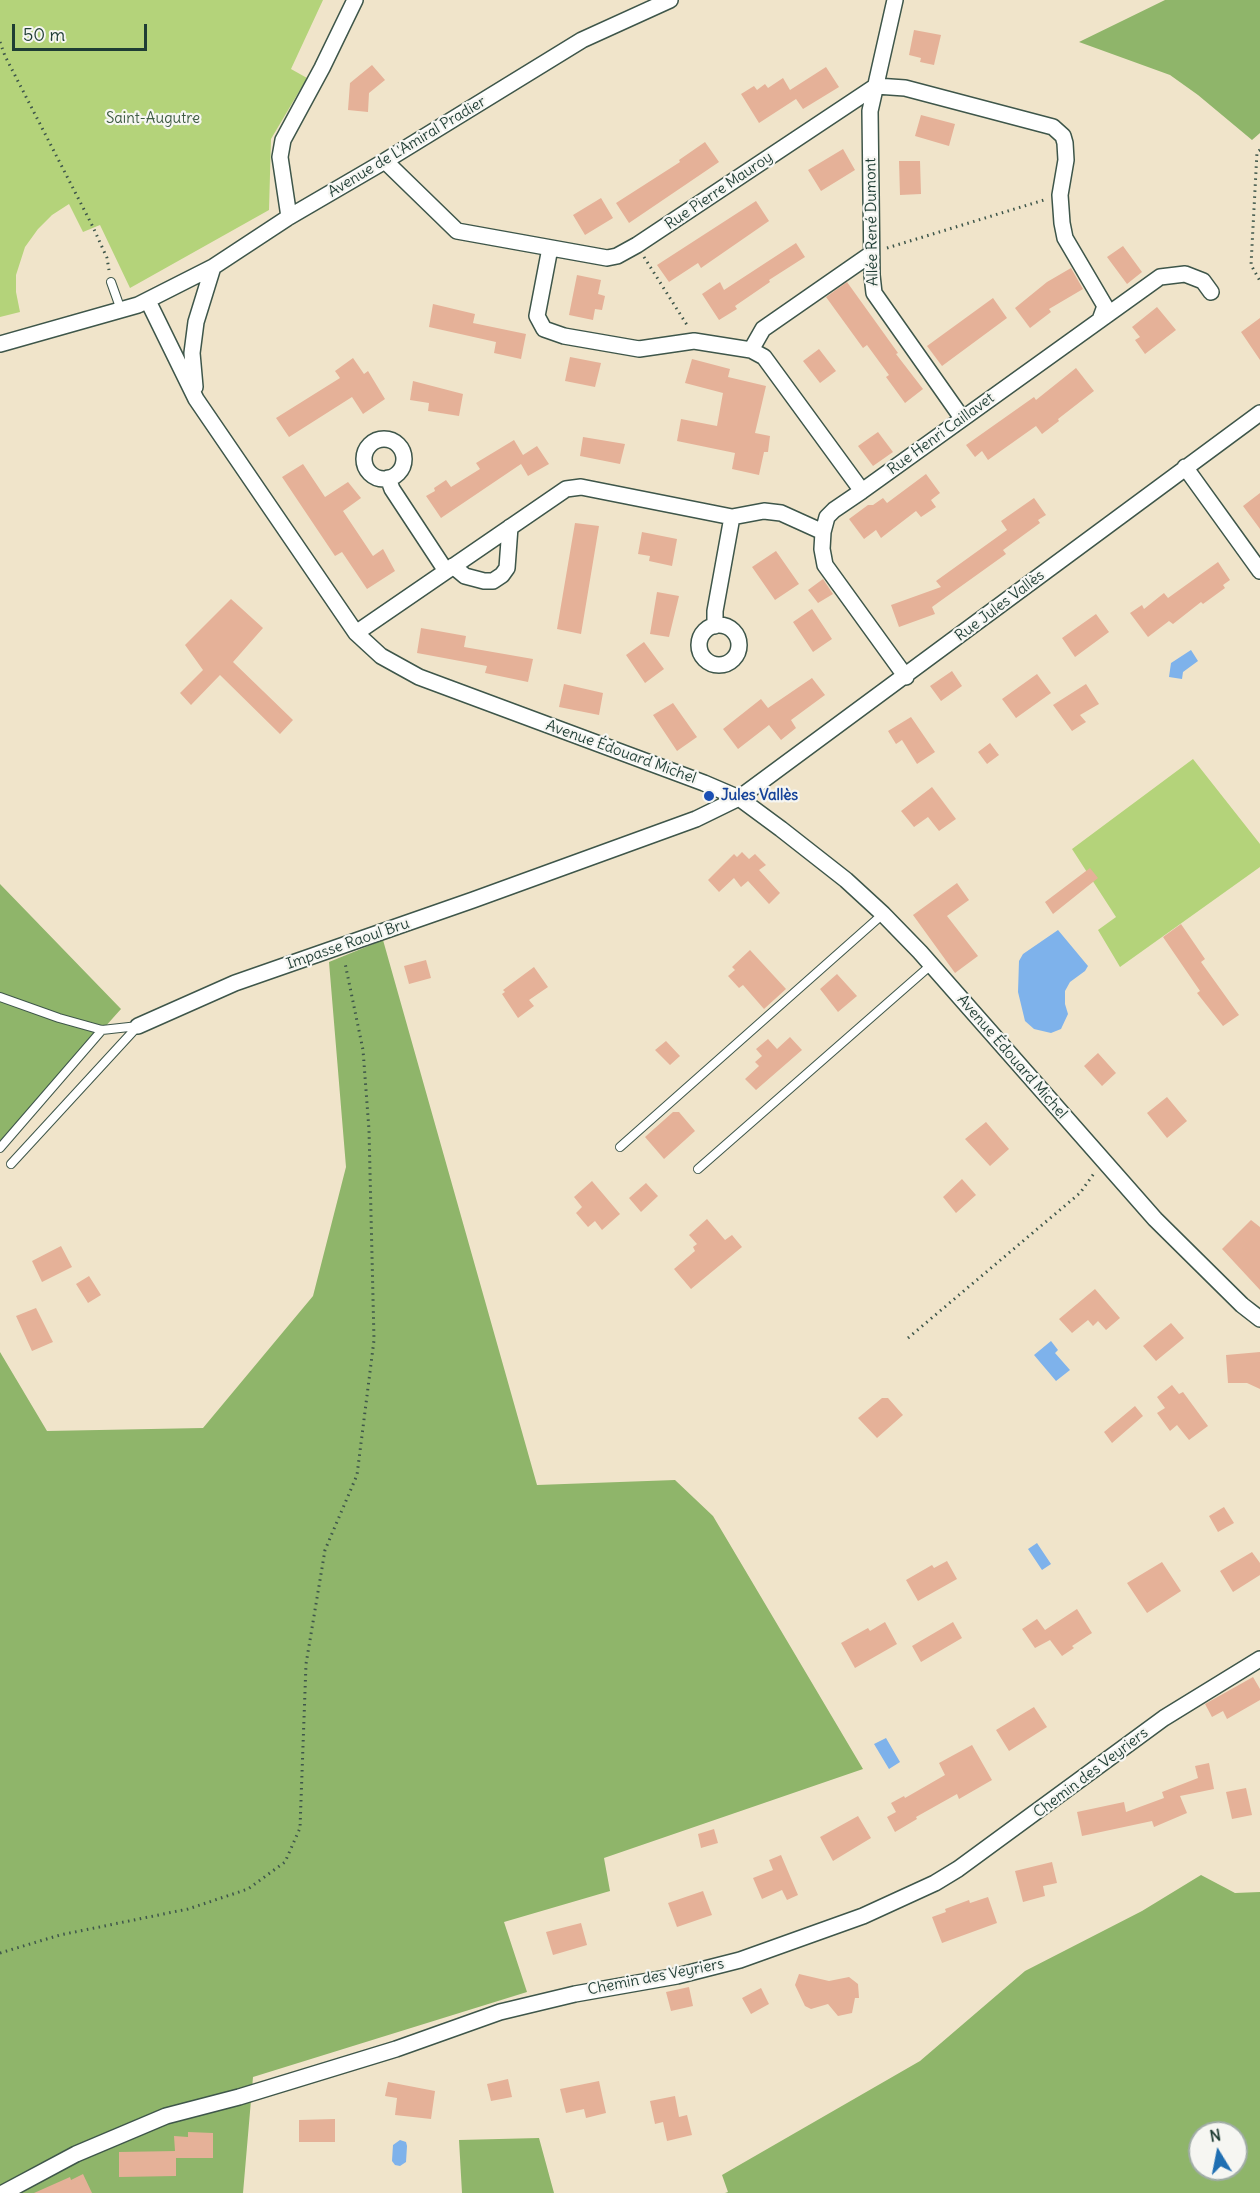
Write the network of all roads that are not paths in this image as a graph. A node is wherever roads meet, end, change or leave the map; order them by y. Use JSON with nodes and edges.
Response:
{"nodes":[{"id":1,"x":355,"y":0,"type":"edge"},
{"id":2,"x":670,"y":0,"type":"edge"},
{"id":3,"x":895,"y":0,"type":"edge"},
{"id":4,"x":876,"y":86,"type":"junction"},
{"id":5,"x":385,"y":161,"type":"junction"},
{"id":6,"x":290,"y":217,"type":"junction"},
{"id":7,"x":550,"y":248,"type":"junction"},
{"id":8,"x":871,"y":254,"type":"junction"},
{"id":9,"x":213,"y":267,"type":"junction"},
{"id":10,"x":111,"y":282,"type":"road end"},
{"id":11,"x":1211,"y":292,"type":"dead end"},
{"id":12,"x":148,"y":301,"type":"junction"},
{"id":13,"x":121,"y":309,"type":"junction"},
{"id":14,"x":1101,"y":317,"type":"junction"},
{"id":15,"x":0,"y":344,"type":"edge"},
{"id":16,"x":751,"y":350,"type":"junction"},
{"id":17,"x":196,"y":399,"type":"junction"},
{"id":18,"x":1260,"y":413,"type":"edge"},
{"id":19,"x":962,"y":418,"type":"junction"},
{"id":20,"x":1185,"y":467,"type":"junction"},
{"id":21,"x":387,"y":478,"type":"dead end"},
{"id":22,"x":862,"y":491,"type":"junction"},
{"id":23,"x":732,"y":517,"type":"junction"},
{"id":24,"x":510,"y":527,"type":"junction"},
{"id":25,"x":823,"y":532,"type":"junction"},
{"id":26,"x":450,"y":569,"type":"junction"},
{"id":27,"x":1260,"y":571,"type":"edge"},
{"id":28,"x":715,"y":626,"type":"dead end"},
{"id":29,"x":356,"y":633,"type":"junction"},
{"id":30,"x":906,"y":676,"type":"junction"},
{"id":31,"x":739,"y":798,"type":"junction"},
{"id":32,"x":883,"y":914,"type":"junction"},
{"id":33,"x":931,"y":965,"type":"junction"},
{"id":34,"x":0,"y":997,"type":"edge"},
{"id":35,"x":138,"y":1026,"type":"junction"},
{"id":36,"x":102,"y":1030,"type":"junction"},
{"id":37,"x":620,"y":1146,"type":"dead end"},
{"id":38,"x":0,"y":1148,"type":"edge"},
{"id":39,"x":11,"y":1164,"type":"dead end"},
{"id":40,"x":698,"y":1169,"type":"dead end"},
{"id":41,"x":1260,"y":1318,"type":"edge"},
{"id":42,"x":1260,"y":1659,"type":"edge"},
{"id":43,"x":3,"y":2193,"type":"edge"}],
"edges":[{"from":1,"to":6,"type":"street"},
{"from":2,"to":5,"type":"street","name":"Avenue de L'Amiral Pradier"},
{"from":3,"to":4,"type":"street","name":"Allée René Dumont"},
{"from":4,"to":7,"type":"street","name":"Rue Pierre Mauroy"},
{"from":4,"to":8,"type":"street","name":"Allée René Dumont"},
{"from":4,"to":14,"type":"street"},
{"from":5,"to":6,"type":"street","name":"Avenue de L'Amiral Pradier"},
{"from":5,"to":7,"type":"street","name":"Rue Pierre Mauroy"},
{"from":6,"to":9,"type":"street","name":"Avenue de L'Amiral Pradier"},
{"from":7,"to":16,"type":"street"},
{"from":8,"to":16,"type":"street"},
{"from":8,"to":19,"type":"street","name":"Allée René Dumont"},
{"from":9,"to":12,"type":"street","name":"Avenue de L'Amiral Pradier"},
{"from":9,"to":17,"type":"street","name":"Avenue Édouard Michel"},
{"from":10,"to":13,"type":"lane"},
{"from":11,"to":14,"type":"street","name":"Rue Henri Caillavet"},
{"from":12,"to":13,"type":"street","name":"Avenue de L'Amiral Pradier"},
{"from":12,"to":17,"type":"street","name":"Avenue Édouard Michel"},
{"from":13,"to":15,"type":"street","name":"Avenue de L'Amiral Pradier"},
{"from":14,"to":19,"type":"street","name":"Rue Henri Caillavet"},
{"from":16,"to":22,"type":"street"},
{"from":17,"to":29,"type":"street","name":"Avenue Édouard Michel"},
{"from":18,"to":20,"type":"street","name":"Rue Jules Vallès"},
{"from":19,"to":22,"type":"street","name":"Rue Henri Caillavet"},
{"from":20,"to":27,"type":"street"},
{"from":20,"to":30,"type":"street","name":"Rue Jules Vallès"},
{"from":21,"to":26,"type":"street"},
{"from":22,"to":25,"type":"street","name":"Rue Henri Caillavet"},
{"from":23,"to":24,"type":"street"},
{"from":23,"to":25,"type":"street"},
{"from":23,"to":28,"type":"street"},
{"from":24,"to":26,"type":"street"},
{"from":24,"to":26,"type":"street"},
{"from":25,"to":30,"type":"street"},
{"from":26,"to":29,"type":"street"},
{"from":29,"to":31,"type":"street","name":"Avenue Édouard Michel"},
{"from":30,"to":31,"type":"street","name":"Rue Jules Vallès"},
{"from":31,"to":32,"type":"street","name":"Avenue Édouard Michel"},
{"from":31,"to":35,"type":"street","name":"Impasse Raoul Bru"},
{"from":32,"to":33,"type":"street","name":"Avenue Édouard Michel"},
{"from":32,"to":37,"type":"lane"},
{"from":33,"to":40,"type":"lane"},
{"from":33,"to":41,"type":"street","name":"Avenue Édouard Michel"},
{"from":34,"to":36,"type":"lane"},
{"from":35,"to":36,"type":"lane","name":"Impasse Raoul Bru"},
{"from":35,"to":39,"type":"lane"},
{"from":36,"to":38,"type":"lane"},
{"from":42,"to":43,"type":"street","name":"Chemin des Veyriers"}]}
